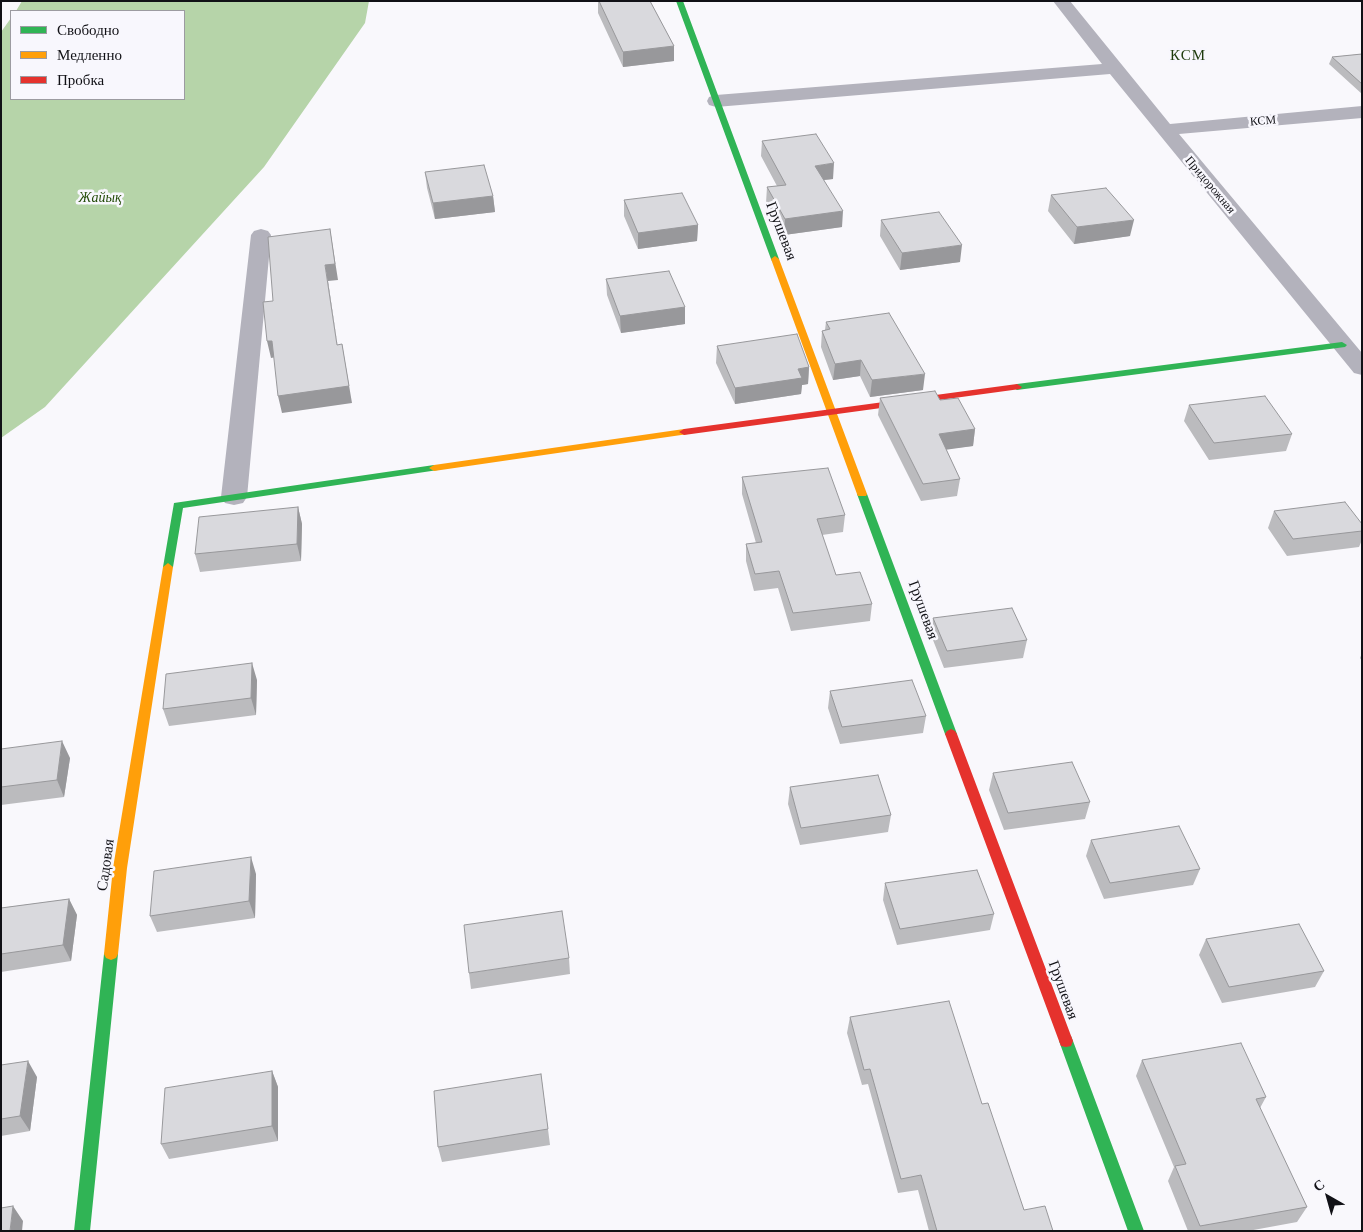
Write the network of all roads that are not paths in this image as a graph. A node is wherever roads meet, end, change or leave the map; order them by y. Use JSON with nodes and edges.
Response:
{"nodes":[{"id":1,"x":679,"y":1,"type":"edge"},
{"id":2,"x":1061,"y":1,"type":"edge"},
{"id":3,"x":1115,"y":68,"type":"junction"},
{"id":4,"x":716,"y":101,"type":"junction"},
{"id":5,"x":1362,"y":112,"type":"edge"},
{"id":6,"x":1165,"y":130,"type":"junction"},
{"id":7,"x":261,"y":235,"type":"dead end"},
{"id":8,"x":1342,"y":345,"type":"junction"},
{"id":9,"x":1362,"y":368,"type":"edge"},
{"id":10,"x":833,"y":411,"type":"junction"},
{"id":11,"x":234,"y":497,"type":"junction"},
{"id":12,"x":82,"y":1231,"type":"edge"},
{"id":13,"x":1136,"y":1231,"type":"edge"}],
"edges":[{"from":1,"to":4,"type":"street","name":"Грушевая"},
{"from":2,"to":3,"type":"street","name":"Придорожная"},
{"from":3,"to":4,"type":"street"},
{"from":3,"to":6,"type":"street","name":"Придорожная"},
{"from":4,"to":10,"type":"street","name":"Грушевая"},
{"from":5,"to":6,"type":"street","name":"КСМ"},
{"from":6,"to":8,"type":"street","name":"Придорожная"},
{"from":7,"to":11,"type":"street"},
{"from":8,"to":9,"type":"street","name":"Придорожная"},
{"from":8,"to":10,"type":"street"},
{"from":10,"to":11,"type":"street"},
{"from":10,"to":13,"type":"street","name":"Грушевая"},
{"from":11,"to":12,"type":"street","name":"Садовая"}]}
